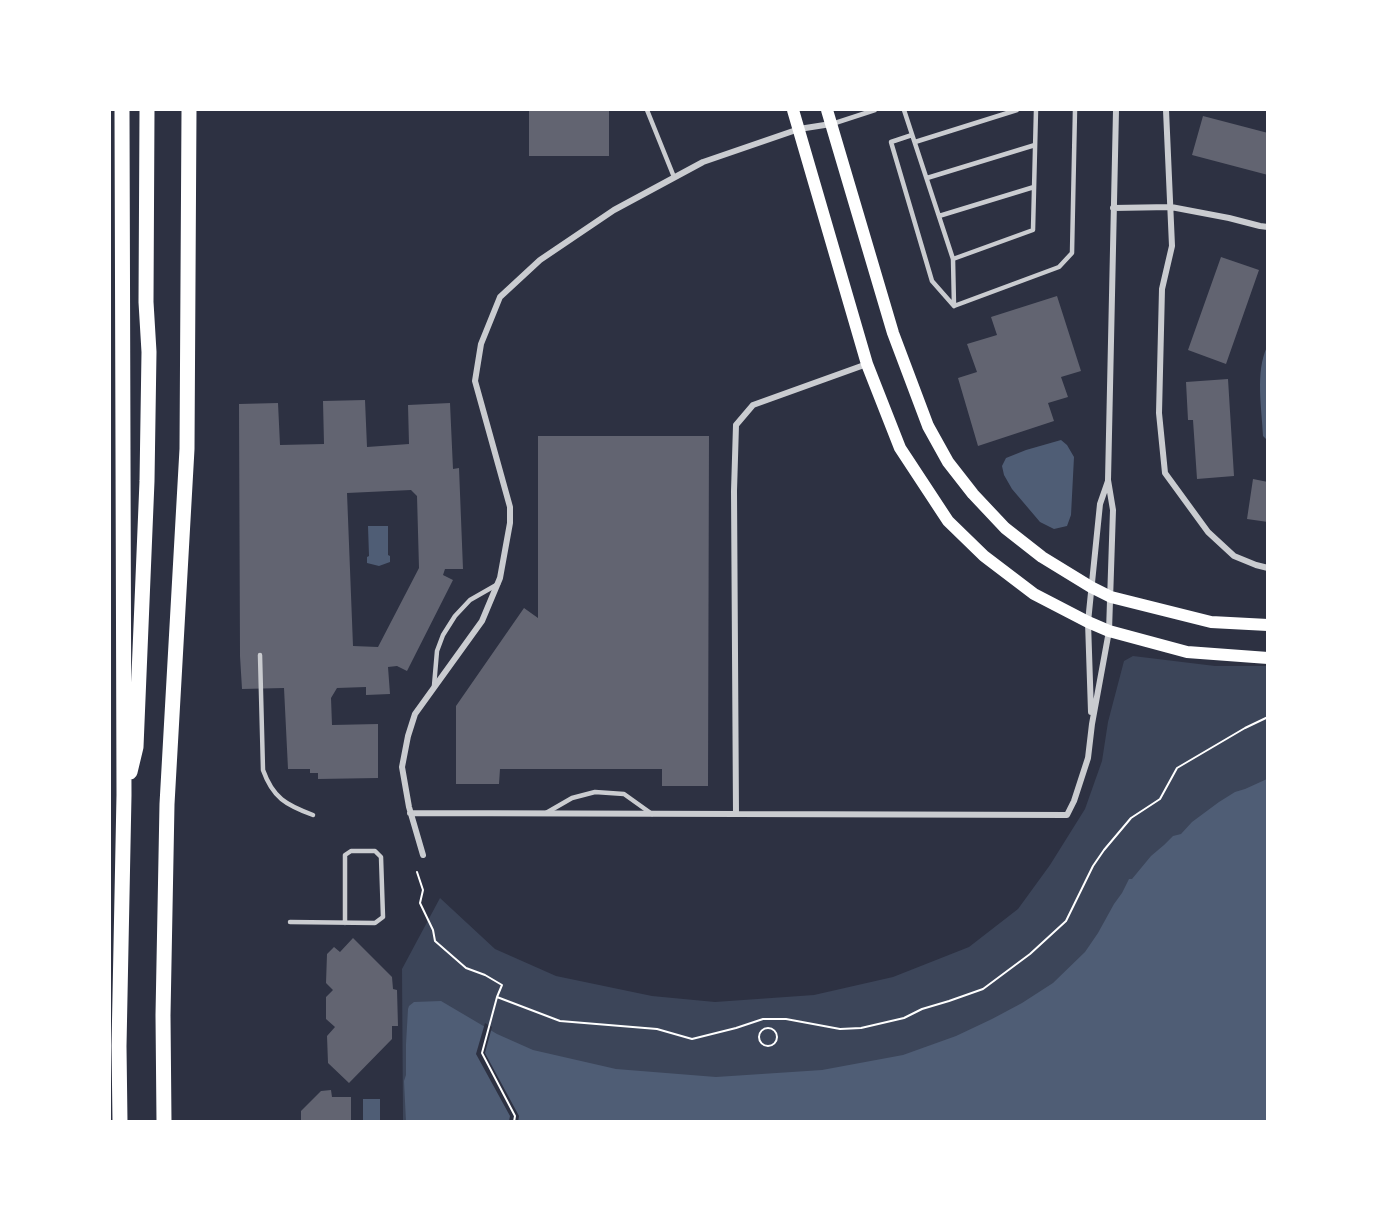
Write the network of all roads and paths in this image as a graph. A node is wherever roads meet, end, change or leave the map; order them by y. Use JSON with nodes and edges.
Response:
{"nodes":[{"id":1,"x":122,"y":110,"type":"edge"},
{"id":2,"x":147,"y":110,"type":"edge"},
{"id":3,"x":189,"y":110,"type":"edge"},
{"id":4,"x":647,"y":110,"type":"edge"},
{"id":5,"x":793,"y":110,"type":"edge"},
{"id":6,"x":827,"y":110,"type":"edge"},
{"id":7,"x":875,"y":110,"type":"edge"},
{"id":8,"x":904,"y":110,"type":"edge"},
{"id":9,"x":1017,"y":110,"type":"edge"},
{"id":10,"x":1036,"y":110,"type":"edge"},
{"id":11,"x":1075,"y":110,"type":"edge"},
{"id":12,"x":1116,"y":110,"type":"edge"},
{"id":13,"x":1166,"y":110,"type":"edge"},
{"id":14,"x":832,"y":124,"type":"junction"},
{"id":15,"x":799,"y":129,"type":"junction"},
{"id":16,"x":912,"y":135,"type":"junction"},
{"id":17,"x":915,"y":142,"type":"junction"},
{"id":18,"x":1035,"y":146,"type":"junction"},
{"id":19,"x":674,"y":177,"type":"junction"},
{"id":20,"x":927,"y":178,"type":"junction"},
{"id":21,"x":1034,"y":187,"type":"junction"},
{"id":22,"x":1171,"y":207,"type":"junction"},
{"id":23,"x":1113,"y":208,"type":"junction"},
{"id":24,"x":939,"y":216,"type":"junction"},
{"id":25,"x":1268,"y":227,"type":"edge"},
{"id":26,"x":953,"y":259,"type":"junction"},
{"id":27,"x":954,"y":306,"type":"junction"},
{"id":28,"x":867,"y":364,"type":"junction"},
{"id":29,"x":1108,"y":480,"type":"junction"},
{"id":30,"x":1268,"y":568,"type":"edge"},
{"id":31,"x":498,"y":584,"type":"junction"},
{"id":32,"x":1091,"y":587,"type":"junction"},
{"id":33,"x":1111,"y":597,"type":"junction"},
{"id":34,"x":1088,"y":622,"type":"junction"},
{"id":35,"x":1268,"y":625,"type":"edge"},
{"id":36,"x":1109,"y":631,"type":"junction"},
{"id":37,"x":261,"y":655,"type":"dead end"},
{"id":38,"x":1268,"y":658,"type":"edge"},
{"id":39,"x":434,"y":687,"type":"junction"},
{"id":40,"x":1268,"y":717,"type":"edge"},
{"id":41,"x":1092,"y":724,"type":"junction"},
{"id":42,"x":124,"y":795,"type":"junction"},
{"id":43,"x":410,"y":813,"type":"junction"},
{"id":44,"x":546,"y":813,"type":"junction"},
{"id":45,"x":652,"y":814,"type":"junction"},
{"id":46,"x":736,"y":814,"type":"junction"},
{"id":47,"x":313,"y":815,"type":"dead end"},
{"id":48,"x":423,"y":855,"type":"dead end"},
{"id":49,"x":417,"y":872,"type":"dead end"},
{"id":50,"x":290,"y":922,"type":"dead end"},
{"id":51,"x":345,"y":923,"type":"junction"},
{"id":52,"x":497,"y":998,"type":"junction"},
{"id":53,"x":766,"y":1019,"type":"junction"},
{"id":54,"x":767,"y":1028,"type":"junction"},
{"id":55,"x":120,"y":1122,"type":"edge"},
{"id":56,"x":164,"y":1122,"type":"edge"},
{"id":57,"x":514,"y":1122,"type":"edge"}],
"edges":[{"from":1,"to":42,"type":"highway"},
{"from":2,"to":42,"type":"highway"},
{"from":3,"to":56,"type":"highway"},
{"from":4,"to":19,"type":"lane"},
{"from":5,"to":15,"type":"main road"},
{"from":6,"to":14,"type":"main road"},
{"from":7,"to":14,"type":"lane"},
{"from":8,"to":16,"type":"lane"},
{"from":9,"to":17,"type":"lane"},
{"from":10,"to":18,"type":"lane"},
{"from":11,"to":27,"type":"lane"},
{"from":12,"to":23,"type":"street"},
{"from":13,"to":22,"type":"street"},
{"from":14,"to":15,"type":"street"},
{"from":14,"to":32,"type":"main road"},
{"from":15,"to":19,"type":"street"},
{"from":15,"to":28,"type":"main road"},
{"from":16,"to":17,"type":"lane"},
{"from":16,"to":27,"type":"lane"},
{"from":17,"to":20,"type":"lane"},
{"from":18,"to":20,"type":"lane"},
{"from":18,"to":21,"type":"lane"},
{"from":19,"to":31,"type":"street"},
{"from":20,"to":24,"type":"lane"},
{"from":21,"to":24,"type":"lane"},
{"from":21,"to":26,"type":"lane"},
{"from":22,"to":23,"type":"street"},
{"from":22,"to":25,"type":"street"},
{"from":22,"to":30,"type":"street"},
{"from":23,"to":29,"type":"street"},
{"from":24,"to":26,"type":"lane"},
{"from":26,"to":27,"type":"lane"},
{"from":28,"to":34,"type":"main road"},
{"from":28,"to":46,"type":"street"},
{"from":29,"to":32,"type":"street"},
{"from":29,"to":33,"type":"street"},
{"from":31,"to":39,"type":"street"},
{"from":31,"to":39,"type":"lane"},
{"from":32,"to":33,"type":"main road"},
{"from":32,"to":34,"type":"street"},
{"from":33,"to":35,"type":"main road"},
{"from":33,"to":36,"type":"street"},
{"from":34,"to":36,"type":"main road"},
{"from":34,"to":41,"type":"street"},
{"from":36,"to":38,"type":"main road"},
{"from":36,"to":41,"type":"street"},
{"from":37,"to":47,"type":"lane"},
{"from":39,"to":43,"type":"street"},
{"from":40,"to":53,"type":"path"},
{"from":41,"to":46,"type":"street"},
{"from":42,"to":55,"type":"highway"},
{"from":43,"to":44,"type":"street"},
{"from":43,"to":48,"type":"street"},
{"from":44,"to":45,"type":"street"},
{"from":44,"to":45,"type":"lane"},
{"from":45,"to":46,"type":"street"},
{"from":49,"to":52,"type":"path"},
{"from":50,"to":51,"type":"lane"},
{"from":51,"to":51,"type":"lane"},
{"from":52,"to":53,"type":"path"},
{"from":52,"to":57,"type":"path"},
{"from":53,"to":54,"type":"path"},
{"from":54,"to":54,"type":"path"}]}
